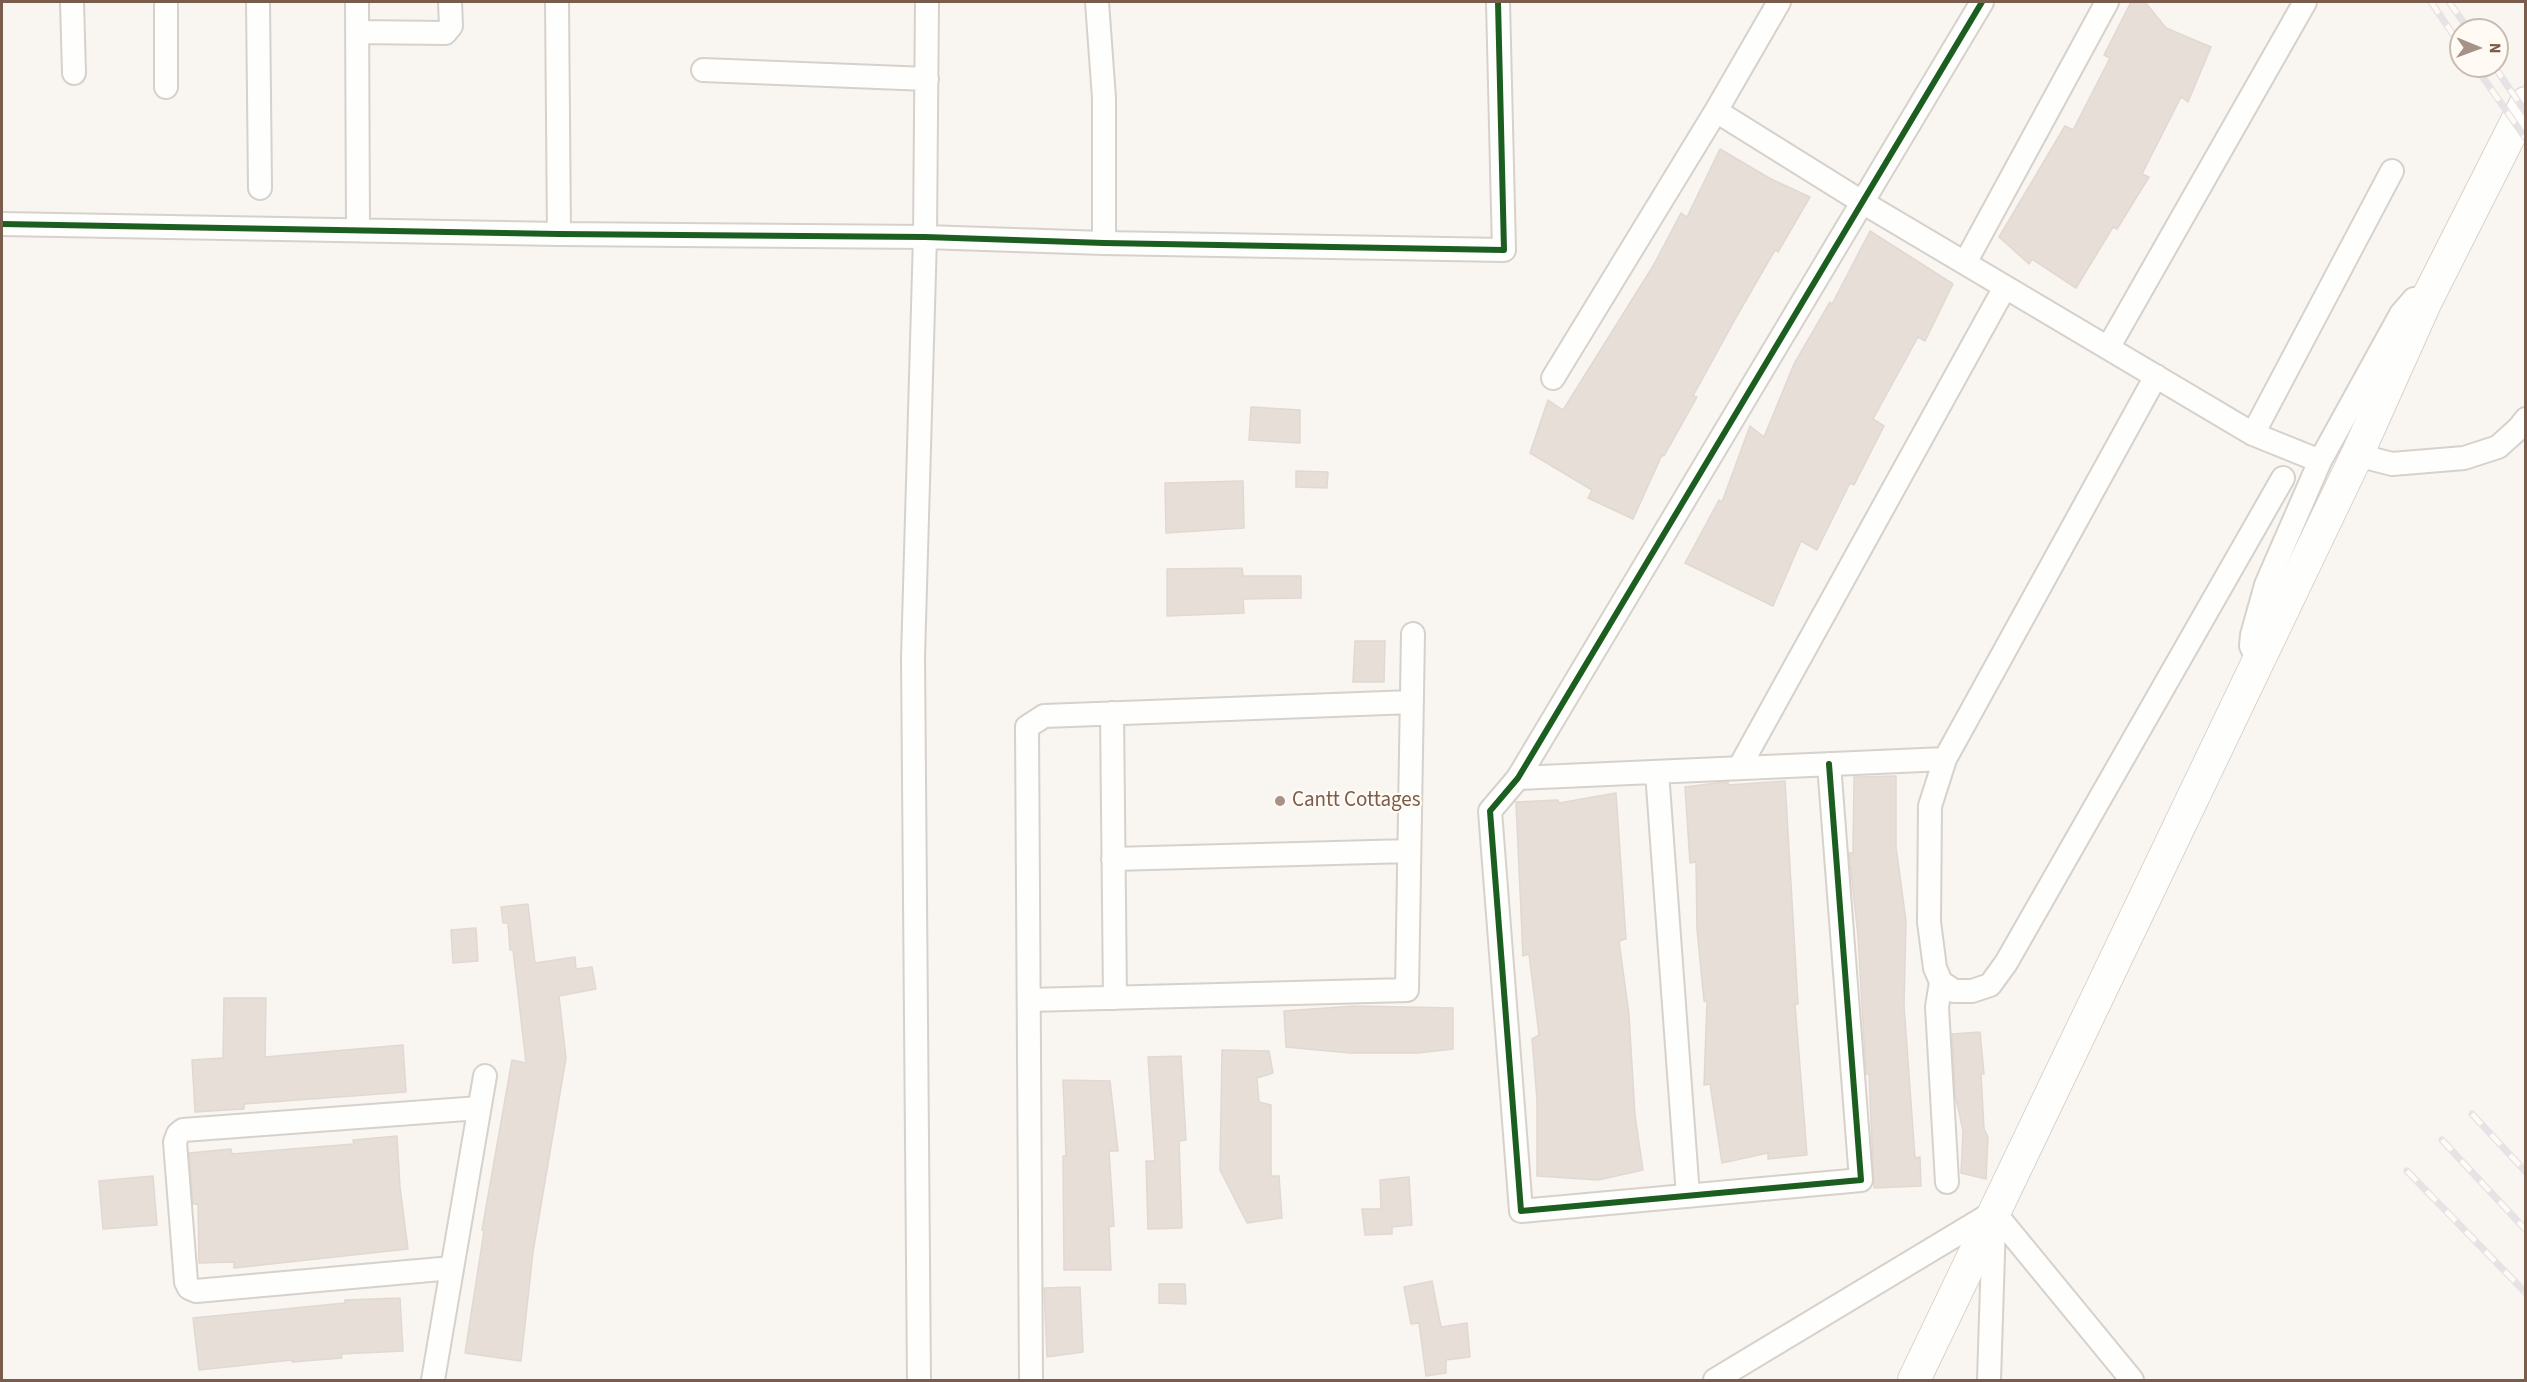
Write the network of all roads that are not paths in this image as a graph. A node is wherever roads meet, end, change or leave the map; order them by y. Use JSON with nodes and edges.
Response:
{"nodes":[{"id":1,"x":72,"y":2,"type":"edge"},
{"id":2,"x":166,"y":2,"type":"edge"},
{"id":3,"x":258,"y":2,"type":"edge"},
{"id":4,"x":357,"y":2,"type":"edge"},
{"id":5,"x":450,"y":2,"type":"edge"},
{"id":6,"x":557,"y":2,"type":"edge"},
{"id":7,"x":927,"y":2,"type":"edge"},
{"id":8,"x":1097,"y":2,"type":"edge"},
{"id":9,"x":1498,"y":2,"type":"edge"},
{"id":10,"x":1779,"y":2,"type":"edge"},
{"id":11,"x":1982,"y":2,"type":"edge"},
{"id":12,"x":2107,"y":2,"type":"edge"},
{"id":13,"x":2305,"y":2,"type":"edge"},
{"id":14,"x":357,"y":32,"type":"junction"},
{"id":15,"x":703,"y":70,"type":"dead end"},
{"id":16,"x":74,"y":73,"type":"dead end"},
{"id":17,"x":927,"y":79,"type":"junction"},
{"id":18,"x":166,"y":87,"type":"dead end"},
{"id":19,"x":2526,"y":103,"type":"edge"},
{"id":20,"x":1716,"y":111,"type":"junction"},
{"id":21,"x":2392,"y":171,"type":"dead end"},
{"id":22,"x":260,"y":188,"type":"dead end"},
{"id":23,"x":1862,"y":202,"type":"junction"},
{"id":24,"x":2,"y":224,"type":"edge"},
{"id":25,"x":358,"y":230,"type":"junction"},
{"id":26,"x":560,"y":234,"type":"junction"},
{"id":27,"x":925,"y":237,"type":"junction"},
{"id":28,"x":1104,"y":243,"type":"junction"},
{"id":29,"x":1965,"y":263,"type":"junction"},
{"id":30,"x":2005,"y":287,"type":"junction"},
{"id":31,"x":2426,"y":302,"type":"junction"},
{"id":32,"x":2108,"y":348,"type":"junction"},
{"id":33,"x":2156,"y":376,"type":"junction"},
{"id":34,"x":1553,"y":378,"type":"dead end"},
{"id":35,"x":2526,"y":419,"type":"edge"},
{"id":36,"x":2253,"y":434,"type":"junction"},
{"id":37,"x":2357,"y":455,"type":"junction"},
{"id":38,"x":2320,"y":461,"type":"junction"},
{"id":39,"x":2283,"y":478,"type":"dead end"},
{"id":40,"x":1413,"y":634,"type":"dead end"},
{"id":41,"x":2259,"y":656,"type":"junction"},
{"id":42,"x":1412,"y":702,"type":"junction"},
{"id":43,"x":1112,"y":713,"type":"junction"},
{"id":44,"x":1945,"y":759,"type":"junction"},
{"id":45,"x":1830,"y":764,"type":"junction"},
{"id":46,"x":1739,"y":768,"type":"junction"},
{"id":47,"x":1657,"y":772,"type":"junction"},
{"id":48,"x":1518,"y":778,"type":"junction"},
{"id":49,"x":1409,"y":851,"type":"junction"},
{"id":50,"x":1113,"y":859,"type":"junction"},
{"id":51,"x":1941,"y":982,"type":"junction"},
{"id":52,"x":1115,"y":998,"type":"junction"},
{"id":53,"x":1029,"y":1000,"type":"junction"},
{"id":54,"x":484,"y":1076,"type":"dead end"},
{"id":55,"x":480,"y":1108,"type":"junction"},
{"id":56,"x":1947,"y":1182,"type":"dead end"},
{"id":57,"x":1688,"y":1196,"type":"junction"},
{"id":58,"x":1994,"y":1212,"type":"junction"},
{"id":59,"x":452,"y":1268,"type":"junction"},
{"id":60,"x":433,"y":1380,"type":"edge"},
{"id":61,"x":919,"y":1380,"type":"edge"},
{"id":62,"x":1030,"y":1380,"type":"edge"},
{"id":63,"x":1715,"y":1380,"type":"edge"},
{"id":64,"x":1914,"y":1380,"type":"edge"},
{"id":65,"x":1989,"y":1380,"type":"edge"},
{"id":66,"x":2132,"y":1380,"type":"edge"}],
"edges":[{"from":1,"to":16,"type":"street"},
{"from":2,"to":18,"type":"street"},
{"from":3,"to":22,"type":"street"},
{"from":4,"to":14,"type":"street"},
{"from":5,"to":14,"type":"street"},
{"from":6,"to":26,"type":"street"},
{"from":7,"to":17,"type":"street"},
{"from":8,"to":28,"type":"street"},
{"from":9,"to":28,"type":"street"},
{"from":10,"to":20,"type":"street"},
{"from":11,"to":23,"type":"street"},
{"from":12,"to":29,"type":"street"},
{"from":13,"to":32,"type":"street"},
{"from":14,"to":25,"type":"street"},
{"from":15,"to":17,"type":"street"},
{"from":17,"to":27,"type":"street"},
{"from":19,"to":31,"type":"main road"},
{"from":20,"to":23,"type":"street"},
{"from":20,"to":34,"type":"street"},
{"from":21,"to":36,"type":"street"},
{"from":23,"to":29,"type":"street"},
{"from":23,"to":48,"type":"street"},
{"from":24,"to":25,"type":"street"},
{"from":25,"to":26,"type":"street"},
{"from":26,"to":27,"type":"street"},
{"from":27,"to":28,"type":"street"},
{"from":27,"to":61,"type":"street"},
{"from":29,"to":30,"type":"street"},
{"from":30,"to":32,"type":"street"},
{"from":30,"to":46,"type":"street"},
{"from":31,"to":37,"type":"main road"},
{"from":31,"to":38,"type":"street"},
{"from":32,"to":33,"type":"street"},
{"from":33,"to":36,"type":"street"},
{"from":33,"to":44,"type":"street"},
{"from":35,"to":37,"type":"street"},
{"from":36,"to":38,"type":"street"},
{"from":37,"to":41,"type":"main road"},
{"from":38,"to":41,"type":"street"},
{"from":39,"to":51,"type":"street"},
{"from":40,"to":42,"type":"street"},
{"from":41,"to":58,"type":"main road"},
{"from":42,"to":43,"type":"street"},
{"from":42,"to":49,"type":"street"},
{"from":43,"to":50,"type":"street"},
{"from":43,"to":53,"type":"street"},
{"from":44,"to":45,"type":"street"},
{"from":44,"to":51,"type":"street"},
{"from":45,"to":46,"type":"street"},
{"from":45,"to":57,"type":"street"},
{"from":46,"to":47,"type":"street"},
{"from":47,"to":48,"type":"street"},
{"from":47,"to":57,"type":"street"},
{"from":48,"to":57,"type":"street"},
{"from":49,"to":50,"type":"street"},
{"from":49,"to":52,"type":"street"},
{"from":50,"to":52,"type":"street"},
{"from":51,"to":56,"type":"street"},
{"from":52,"to":53,"type":"street"},
{"from":53,"to":62,"type":"street"},
{"from":54,"to":55,"type":"street"},
{"from":55,"to":59,"type":"street"},
{"from":55,"to":59,"type":"street"},
{"from":58,"to":63,"type":"street"},
{"from":58,"to":64,"type":"main road"},
{"from":58,"to":65,"type":"street"},
{"from":58,"to":66,"type":"street"},
{"from":59,"to":60,"type":"street"}]}
